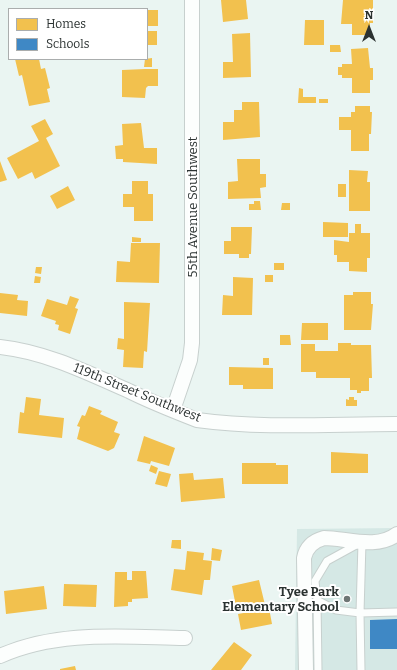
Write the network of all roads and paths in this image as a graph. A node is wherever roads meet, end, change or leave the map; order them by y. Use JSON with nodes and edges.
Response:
{"nodes":[{"id":1,"x":192,"y":0,"type":"edge"},
{"id":2,"x":0,"y":347,"type":"edge"},
{"id":3,"x":173,"y":410,"type":"junction"},
{"id":4,"x":397,"y":424,"type":"edge"},
{"id":5,"x":396,"y":535,"type":"edge"},
{"id":6,"x":362,"y":542,"type":"junction"},
{"id":7,"x":317,"y":600,"type":"junction"},
{"id":8,"x":397,"y":612,"type":"edge"},
{"id":9,"x":360,"y":613,"type":"junction"},
{"id":10,"x":185,"y":638,"type":"dead end"},
{"id":11,"x":0,"y":656,"type":"edge"},
{"id":12,"x":306,"y":670,"type":"edge"},
{"id":13,"x":318,"y":670,"type":"edge"},
{"id":14,"x":361,"y":670,"type":"edge"}],
"edges":[{"from":1,"to":3,"type":"street","name":"55th Avenue Southwest"},
{"from":2,"to":3,"type":"street","name":"119th Street Southwest"},
{"from":3,"to":4,"type":"street","name":"119th Street Southwest"},
{"from":5,"to":6,"type":"street"},
{"from":6,"to":7,"type":"lane"},
{"from":6,"to":9,"type":"lane"},
{"from":6,"to":12,"type":"street"},
{"from":7,"to":9,"type":"lane"},
{"from":7,"to":13,"type":"lane"},
{"from":8,"to":9,"type":"lane"},
{"from":9,"to":14,"type":"lane"},
{"from":10,"to":11,"type":"street"}]}
